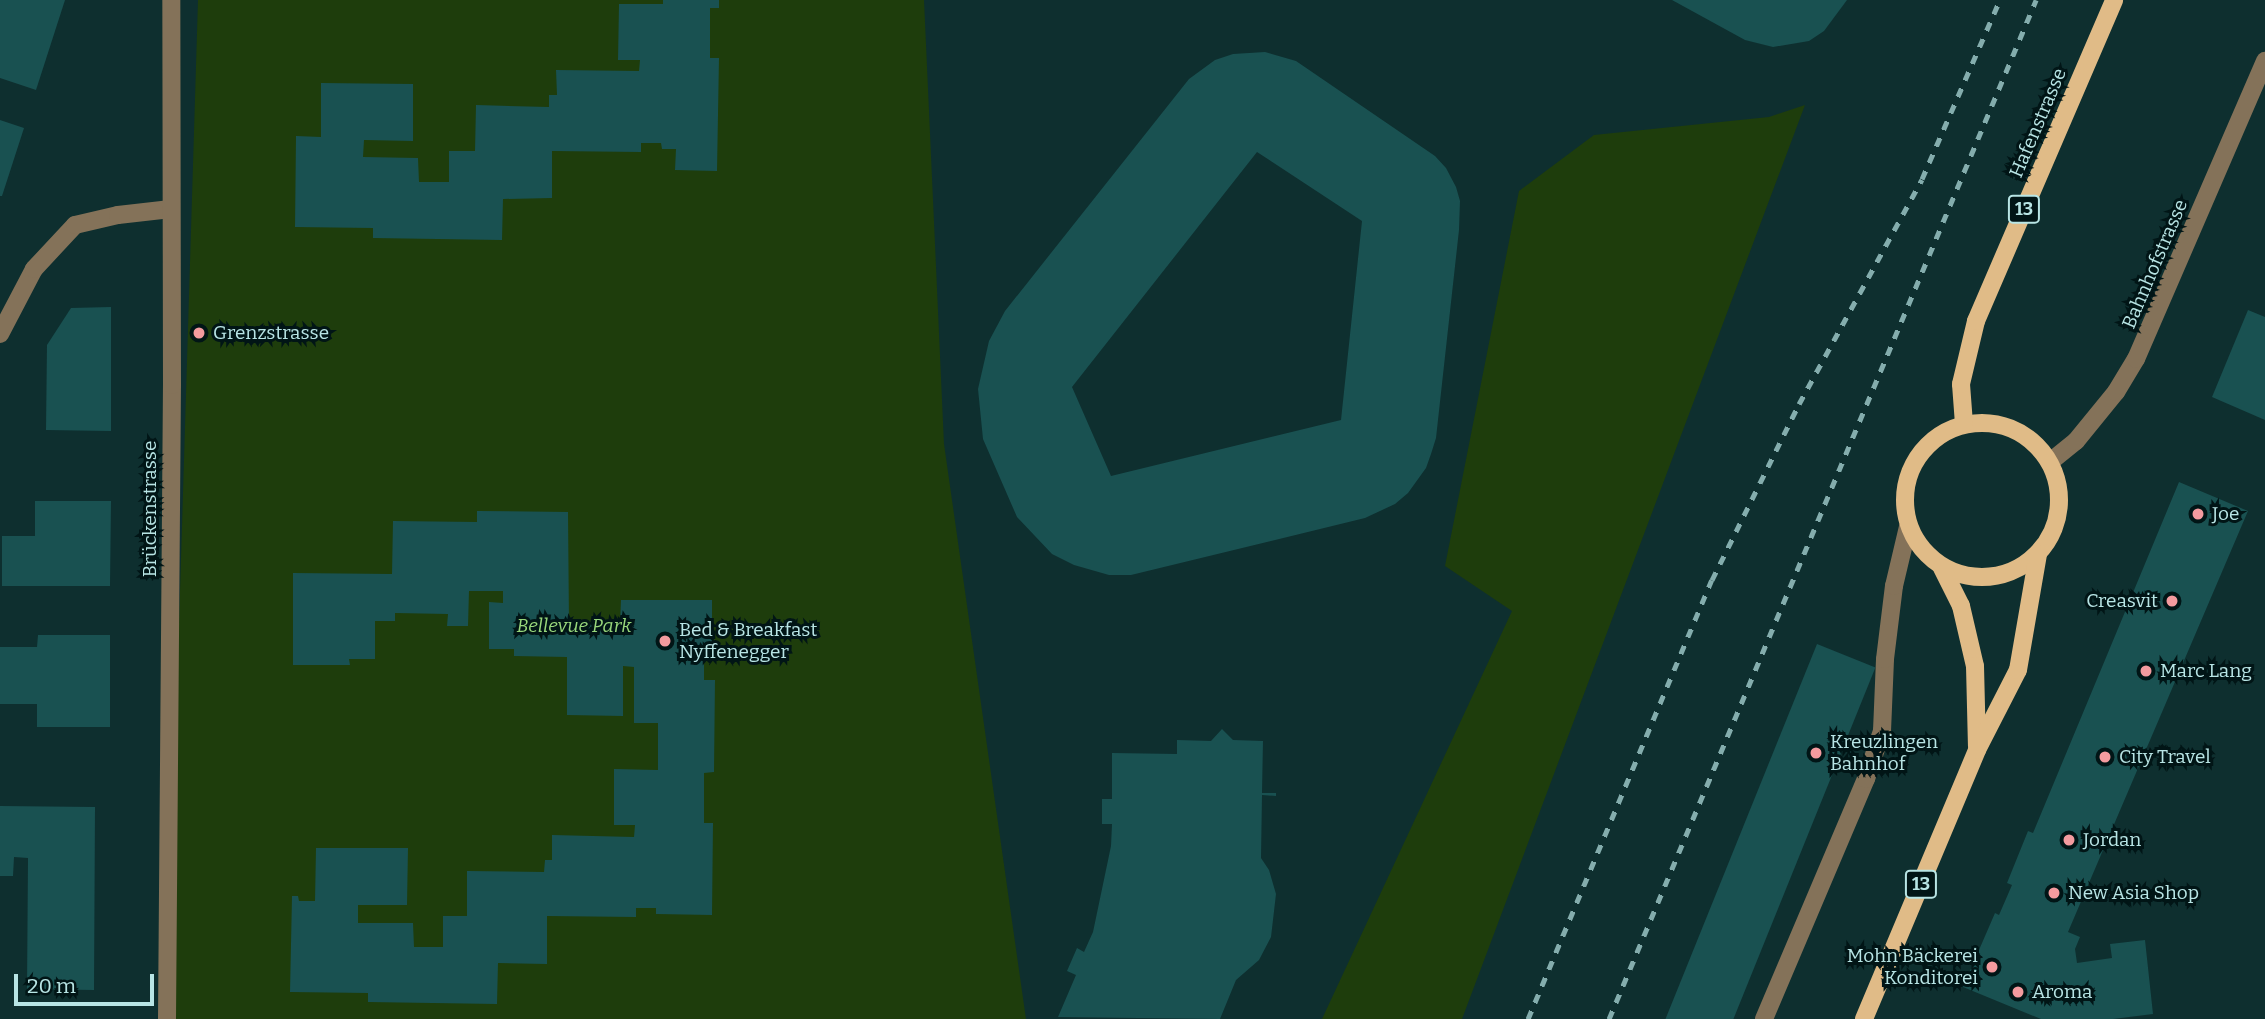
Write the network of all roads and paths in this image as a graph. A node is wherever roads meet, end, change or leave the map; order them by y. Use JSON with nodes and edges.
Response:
{"nodes":[{"id":1,"x":171,"y":0,"type":"edge"},
{"id":2,"x":2114,"y":0,"type":"edge"},
{"id":3,"x":2265,"y":61,"type":"edge"},
{"id":4,"x":171,"y":209,"type":"junction"},
{"id":5,"x":0,"y":334,"type":"edge"},
{"id":6,"x":1965,"y":424,"type":"junction"},
{"id":7,"x":2050,"y":462,"type":"junction"},
{"id":8,"x":1908,"y":527,"type":"junction"},
{"id":9,"x":2038,"y":554,"type":"junction"},
{"id":10,"x":1942,"y":568,"type":"junction"},
{"id":11,"x":1977,"y":750,"type":"junction"},
{"id":12,"x":167,"y":1019,"type":"edge"},
{"id":13,"x":1764,"y":1019,"type":"edge"},
{"id":14,"x":1864,"y":1019,"type":"edge"}],
"edges":[{"from":1,"to":4,"type":"street","name":"Brückenstrasse"},
{"from":2,"to":6,"type":"main road","name":"Hafenstrasse","number":"13"},
{"from":3,"to":7,"type":"street","name":"Bahnhofstrasse"},
{"from":4,"to":5,"type":"street"},
{"from":4,"to":12,"type":"street","name":"Brückenstrasse"},
{"from":6,"to":7,"type":"main road"},
{"from":6,"to":8,"type":"main road"},
{"from":7,"to":9,"type":"main road"},
{"from":8,"to":10,"type":"main road"},
{"from":8,"to":13,"type":"street"},
{"from":9,"to":10,"type":"main road"},
{"from":9,"to":11,"type":"main road","number":"13"},
{"from":10,"to":11,"type":"main road","number":"13"},
{"from":11,"to":14,"type":"main road","number":"13"}]}
